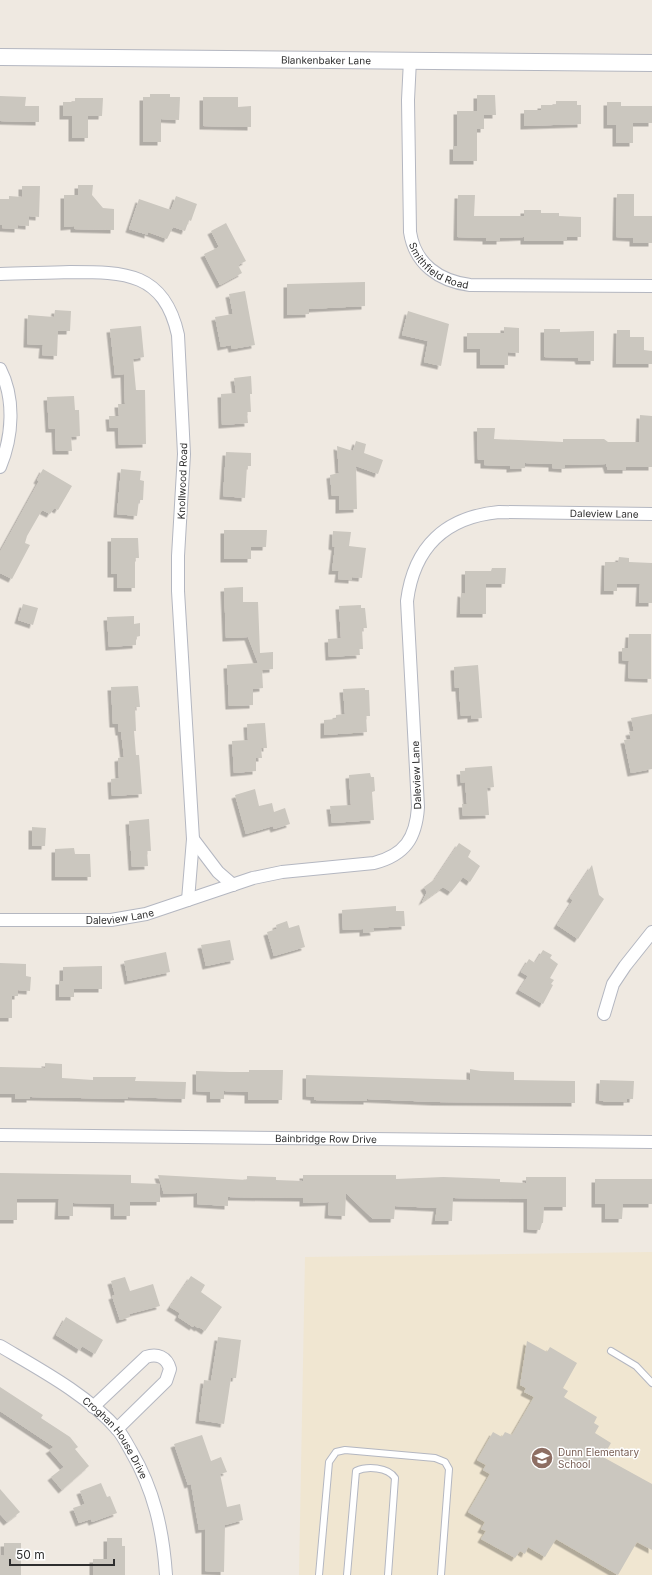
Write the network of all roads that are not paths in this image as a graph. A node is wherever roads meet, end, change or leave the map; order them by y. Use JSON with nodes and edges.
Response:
{"nodes":[{"id":1,"x":0,"y":57,"type":"edge"},
{"id":2,"x":410,"y":60,"type":"junction"},
{"id":3,"x":652,"y":62,"type":"edge"},
{"id":4,"x":0,"y":274,"type":"edge"},
{"id":5,"x":652,"y":286,"type":"edge"},
{"id":6,"x":0,"y":369,"type":"edge"},
{"id":7,"x":0,"y":467,"type":"edge"},
{"id":8,"x":652,"y":514,"type":"edge"},
{"id":9,"x":192,"y":839,"type":"junction"},
{"id":10,"x":233,"y":885,"type":"junction"},
{"id":11,"x":188,"y":900,"type":"junction"},
{"id":12,"x":0,"y":920,"type":"edge"},
{"id":13,"x":652,"y":932,"type":"edge"},
{"id":14,"x":604,"y":1014,"type":"dead end"},
{"id":15,"x":0,"y":1135,"type":"edge"},
{"id":16,"x":652,"y":1142,"type":"edge"},
{"id":17,"x":0,"y":1346,"type":"edge"},
{"id":18,"x":611,"y":1351,"type":"dead end"},
{"id":19,"x":652,"y":1382,"type":"edge"},
{"id":20,"x":93,"y":1407,"type":"junction"},
{"id":21,"x":117,"y":1429,"type":"junction"},
{"id":22,"x":346,"y":1574,"type":"edge"},
{"id":23,"x":166,"y":1575,"type":"edge"},
{"id":24,"x":319,"y":1575,"type":"edge"},
{"id":25,"x":388,"y":1575,"type":"edge"},
{"id":26,"x":441,"y":1575,"type":"edge"}],
"edges":[{"from":1,"to":2,"type":"street","name":"Blankenbaker Lane"},
{"from":2,"to":3,"type":"street","name":"Blankenbaker Lane"},
{"from":2,"to":5,"type":"street","name":"Smithfield Road"},
{"from":4,"to":9,"type":"street","name":"Knollwood Road"},
{"from":6,"to":7,"type":"street"},
{"from":8,"to":10,"type":"street","name":"Daleview Lane"},
{"from":9,"to":10,"type":"street"},
{"from":9,"to":11,"type":"street","name":"Knollwood Road"},
{"from":10,"to":11,"type":"street","name":"Daleview Lane"},
{"from":11,"to":12,"type":"street","name":"Daleview Lane"},
{"from":13,"to":14,"type":"street"},
{"from":15,"to":16,"type":"street","name":"Bainbridge Row Drive"},
{"from":17,"to":20,"type":"street","name":"Croghan House Drive"},
{"from":18,"to":19,"type":"lane"},
{"from":20,"to":21,"type":"street","name":"Croghan House Drive"},
{"from":20,"to":21,"type":"street"},
{"from":21,"to":23,"type":"street","name":"Croghan House Drive"},
{"from":22,"to":25,"type":"lane"},
{"from":24,"to":26,"type":"lane"}]}
